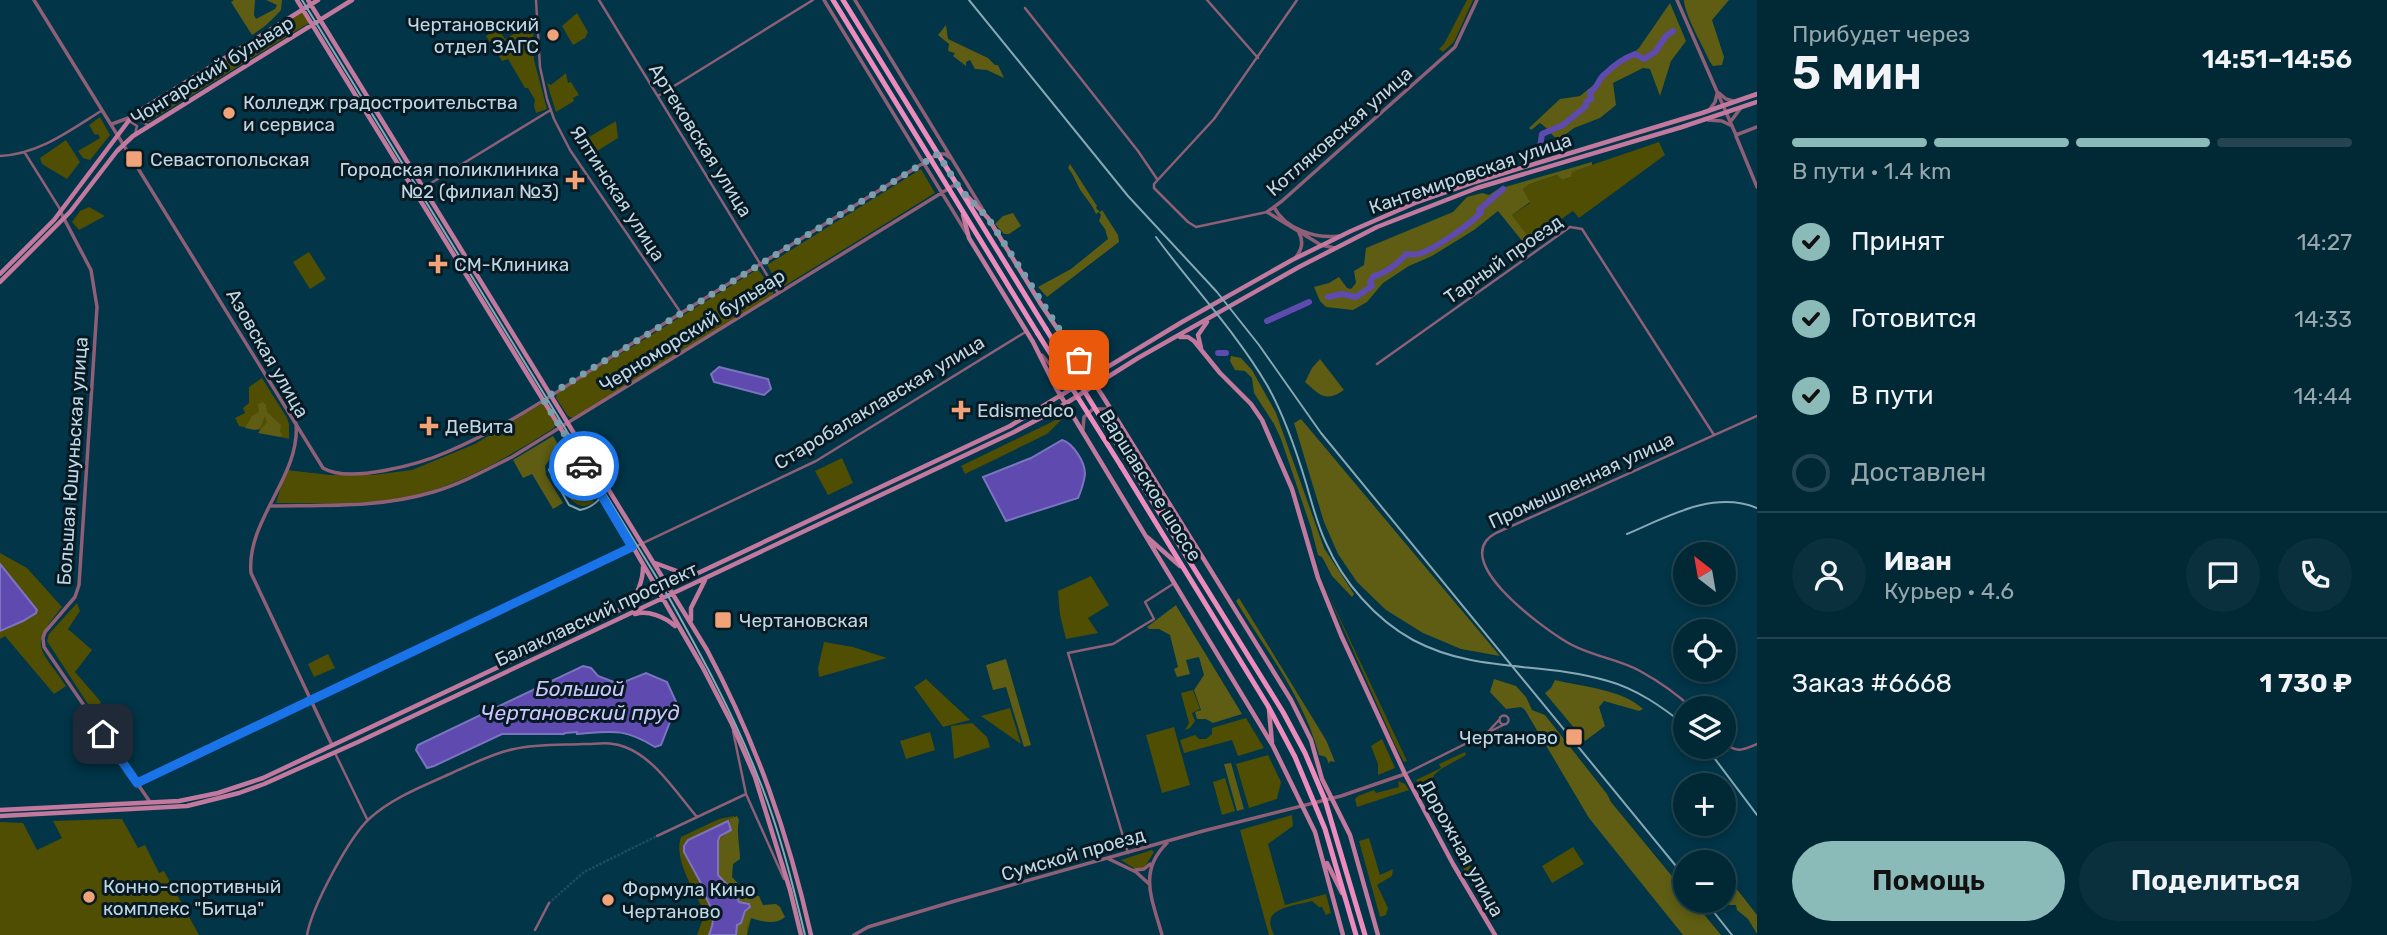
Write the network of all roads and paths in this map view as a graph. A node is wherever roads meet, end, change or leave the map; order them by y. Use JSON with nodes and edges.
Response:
{"nodes":[{"id":1,"x":298,"y":0,"type":"edge"},
{"id":2,"x":318,"y":0,"type":"edge"},
{"id":3,"x":352,"y":0,"type":"edge"},
{"id":4,"x":536,"y":0,"type":"edge"},
{"id":5,"x":599,"y":0,"type":"edge"},
{"id":6,"x":813,"y":0,"type":"edge"},
{"id":7,"x":824,"y":0,"type":"edge"},
{"id":8,"x":833,"y":0,"type":"edge"},
{"id":9,"x":843,"y":0,"type":"edge"},
{"id":10,"x":855,"y":0,"type":"edge"},
{"id":11,"x":1207,"y":0,"type":"edge"},
{"id":12,"x":1297,"y":0,"type":"edge"},
{"id":13,"x":1478,"y":0,"type":"edge"},
{"id":14,"x":1677,"y":0,"type":"edge"},
{"id":15,"x":36,"y":1,"type":"edge"},
{"id":16,"x":309,"y":2,"type":"edge"},
{"id":17,"x":1025,"y":8,"type":"dead end"},
{"id":18,"x":303,"y":9,"type":"junction"},
{"id":19,"x":320,"y":20,"type":"junction"},
{"id":20,"x":313,"y":24,"type":"junction"},
{"id":21,"x":1258,"y":58,"type":"junction"},
{"id":22,"x":1717,"y":92,"type":"junction"},
{"id":23,"x":1757,"y":94,"type":"edge"},
{"id":24,"x":657,"y":96,"type":"junction"},
{"id":25,"x":1739,"y":101,"type":"junction"},
{"id":26,"x":1757,"y":102,"type":"edge"},
{"id":27,"x":1723,"y":107,"type":"junction"},
{"id":28,"x":1742,"y":107,"type":"junction"},
{"id":29,"x":103,"y":110,"type":"junction"},
{"id":30,"x":139,"y":110,"type":"junction"},
{"id":31,"x":550,"y":110,"type":"junction"},
{"id":32,"x":1702,"y":113,"type":"junction"},
{"id":33,"x":1726,"y":114,"type":"junction"},
{"id":34,"x":131,"y":117,"type":"junction"},
{"id":35,"x":1704,"y":120,"type":"junction"},
{"id":36,"x":1731,"y":121,"type":"junction"},
{"id":37,"x":127,"y":122,"type":"junction"},
{"id":38,"x":112,"y":124,"type":"junction"},
{"id":39,"x":148,"y":125,"type":"junction"},
{"id":40,"x":1732,"y":127,"type":"junction"},
{"id":41,"x":1757,"y":127,"type":"edge"},
{"id":42,"x":135,"y":134,"type":"junction"},
{"id":43,"x":119,"y":135,"type":"junction"},
{"id":44,"x":1736,"y":135,"type":"junction"},
{"id":45,"x":124,"y":143,"type":"junction"},
{"id":46,"x":25,"y":153,"type":"junction"},
{"id":47,"x":938,"y":154,"type":"junction"},
{"id":48,"x":0,"y":156,"type":"edge"},
{"id":49,"x":931,"y":159,"type":"junction"},
{"id":50,"x":952,"y":159,"type":"junction"},
{"id":51,"x":924,"y":163,"type":"junction"},
{"id":52,"x":1157,"y":179,"type":"junction"},
{"id":53,"x":958,"y":186,"type":"junction"},
{"id":54,"x":1757,"y":187,"type":"edge"},
{"id":55,"x":423,"y":188,"type":"junction"},
{"id":56,"x":949,"y":189,"type":"junction"},
{"id":57,"x":943,"y":193,"type":"junction"},
{"id":58,"x":960,"y":208,"type":"junction"},
{"id":59,"x":1274,"y":208,"type":"junction"},
{"id":60,"x":60,"y":211,"type":"junction"},
{"id":61,"x":1267,"y":212,"type":"junction"},
{"id":62,"x":63,"y":218,"type":"junction"},
{"id":63,"x":988,"y":218,"type":"junction"},
{"id":64,"x":447,"y":225,"type":"junction"},
{"id":65,"x":439,"y":230,"type":"junction"},
{"id":66,"x":1298,"y":232,"type":"junction"},
{"id":67,"x":1340,"y":236,"type":"junction"},
{"id":68,"x":969,"y":238,"type":"junction"},
{"id":69,"x":1321,"y":246,"type":"junction"},
{"id":70,"x":1335,"y":248,"type":"junction"},
{"id":71,"x":1292,"y":260,"type":"junction"},
{"id":72,"x":761,"y":264,"type":"junction"},
{"id":73,"x":0,"y":274,"type":"edge"},
{"id":74,"x":0,"y":282,"type":"edge"},
{"id":75,"x":778,"y":294,"type":"junction"},
{"id":76,"x":681,"y":313,"type":"junction"},
{"id":77,"x":1210,"y":319,"type":"junction"},
{"id":78,"x":1027,"y":331,"type":"junction"},
{"id":79,"x":1173,"y":339,"type":"junction"},
{"id":80,"x":1072,"y":349,"type":"junction"},
{"id":81,"x":1038,"y":351,"type":"junction"},
{"id":82,"x":1203,"y":352,"type":"junction"},
{"id":83,"x":1113,"y":363,"type":"junction"},
{"id":84,"x":1377,"y":364,"type":"dead end"},
{"id":85,"x":1118,"y":370,"type":"junction"},
{"id":86,"x":1090,"y":377,"type":"junction"},
{"id":87,"x":1095,"y":384,"type":"junction"},
{"id":88,"x":551,"y":395,"type":"junction"},
{"id":89,"x":1061,"y":396,"type":"junction"},
{"id":90,"x":543,"y":399,"type":"junction"},
{"id":91,"x":1066,"y":403,"type":"junction"},
{"id":92,"x":1038,"y":410,"type":"junction"},
{"id":93,"x":1757,"y":416,"type":"edge"},
{"id":94,"x":1042,"y":417,"type":"junction"},
{"id":95,"x":296,"y":421,"type":"junction"},
{"id":96,"x":568,"y":422,"type":"junction"},
{"id":97,"x":1119,"y":423,"type":"junction"},
{"id":98,"x":560,"y":427,"type":"junction"},
{"id":99,"x":1125,"y":433,"type":"junction"},
{"id":100,"x":1714,"y":435,"type":"junction"},
{"id":101,"x":1088,"y":441,"type":"junction"},
{"id":102,"x":297,"y":443,"type":"junction"},
{"id":103,"x":309,"y":445,"type":"junction"},
{"id":104,"x":923,"y":468,"type":"junction"},
{"id":105,"x":925,"y":474,"type":"junction"},
{"id":106,"x":844,"y":505,"type":"junction"},
{"id":107,"x":271,"y":506,"type":"junction"},
{"id":108,"x":847,"y":511,"type":"junction"},
{"id":109,"x":1140,"y":528,"type":"junction"},
{"id":110,"x":1172,"y":533,"type":"junction"},
{"id":111,"x":642,"y":542,"type":"junction"},
{"id":112,"x":632,"y":547,"type":"junction"},
{"id":113,"x":654,"y":563,"type":"junction"},
{"id":114,"x":643,"y":566,"type":"junction"},
{"id":115,"x":1183,"y":569,"type":"junction"},
{"id":116,"x":707,"y":570,"type":"junction"},
{"id":117,"x":696,"y":575,"type":"junction"},
{"id":118,"x":710,"y":576,"type":"junction"},
{"id":119,"x":698,"y":581,"type":"junction"},
{"id":120,"x":1173,"y":584,"type":"junction"},
{"id":121,"x":670,"y":591,"type":"junction"},
{"id":122,"x":661,"y":596,"type":"junction"},
{"id":123,"x":616,"y":613,"type":"junction"},
{"id":124,"x":624,"y":617,"type":"junction"},
{"id":125,"x":692,"y":625,"type":"junction"},
{"id":126,"x":577,"y":631,"type":"junction"},
{"id":127,"x":681,"y":631,"type":"junction"},
{"id":128,"x":581,"y":637,"type":"junction"},
{"id":129,"x":1677,"y":696,"type":"edge"},
{"id":130,"x":311,"y":700,"type":"junction"},
{"id":131,"x":1268,"y":706,"type":"junction"},
{"id":132,"x":1499,"y":720,"type":"junction"},
{"id":133,"x":732,"y":724,"type":"junction"},
{"id":134,"x":1505,"y":724,"type":"junction"},
{"id":135,"x":1486,"y":734,"type":"junction"},
{"id":136,"x":1757,"y":744,"type":"edge"},
{"id":137,"x":1273,"y":746,"type":"junction"},
{"id":138,"x":334,"y":750,"type":"junction"},
{"id":139,"x":1736,"y":750,"type":"edge"},
{"id":140,"x":1405,"y":774,"type":"junction"},
{"id":141,"x":264,"y":781,"type":"junction"},
{"id":142,"x":137,"y":783,"type":"junction"},
{"id":143,"x":746,"y":794,"type":"junction"},
{"id":144,"x":1328,"y":799,"type":"junction"},
{"id":145,"x":1315,"y":802,"type":"junction"},
{"id":146,"x":150,"y":803,"type":"junction"},
{"id":147,"x":1301,"y":806,"type":"junction"},
{"id":148,"x":0,"y":810,"type":"edge"},
{"id":149,"x":0,"y":816,"type":"edge"},
{"id":150,"x":697,"y":817,"type":"junction"},
{"id":151,"x":368,"y":821,"type":"junction"},
{"id":152,"x":657,"y":836,"type":"tunnel mouth"},
{"id":153,"x":1171,"y":840,"type":"junction"},
{"id":154,"x":1152,"y":846,"type":"junction"},
{"id":155,"x":1128,"y":853,"type":"junction"},
{"id":156,"x":1322,"y":853,"type":"junction"},
{"id":157,"x":1122,"y":855,"type":"junction"},
{"id":158,"x":1156,"y":856,"type":"junction"},
{"id":159,"x":1108,"y":858,"type":"junction"},
{"id":160,"x":1152,"y":863,"type":"junction"},
{"id":161,"x":1122,"y":865,"type":"junction"},
{"id":162,"x":1131,"y":870,"type":"junction"},
{"id":163,"x":1148,"y":883,"type":"junction"},
{"id":164,"x":790,"y":892,"type":"junction"},
{"id":165,"x":800,"y":892,"type":"junction"},
{"id":166,"x":1347,"y":901,"type":"junction"},
{"id":167,"x":549,"y":903,"type":"tunnel mouth"},
{"id":168,"x":535,"y":930,"type":"dead end"},
{"id":169,"x":307,"y":935,"type":"edge"},
{"id":170,"x":801,"y":935,"type":"edge"},
{"id":171,"x":811,"y":935,"type":"edge"},
{"id":172,"x":854,"y":935,"type":"edge"},
{"id":173,"x":1163,"y":935,"type":"edge"},
{"id":174,"x":1343,"y":935,"type":"edge"},
{"id":175,"x":1356,"y":935,"type":"edge"},
{"id":176,"x":1365,"y":935,"type":"edge"},
{"id":177,"x":1378,"y":935,"type":"edge"},
{"id":178,"x":1495,"y":935,"type":"edge"}],
"edges":[{"from":1,"to":18,"type":"main road"},
{"from":2,"to":16,"type":"main road","name":"Чонгарский бульвар"},
{"from":3,"to":19,"type":"main road","name":"Чонгарский бульвар"},
{"from":4,"to":31,"type":"street","name":"Ялтинская улица"},
{"from":5,"to":24,"type":"street","name":"Артековская улица"},
{"from":6,"to":24,"type":"street"},
{"from":7,"to":51,"type":"street"},
{"from":8,"to":49,"type":"main road","name":"Варшавское шоссе"},
{"from":9,"to":47,"type":"main road","name":"Варшавское шоссе"},
{"from":10,"to":50,"type":"street"},
{"from":11,"to":21,"type":"street"},
{"from":12,"to":21,"type":"street"},
{"from":13,"to":59,"type":"street","name":"Котляковская улица"},
{"from":14,"to":22,"type":"street"},
{"from":15,"to":29,"type":"street","name":"Азовская улица"},
{"from":16,"to":18,"type":"main road","name":"Чонгарский бульвар"},
{"from":16,"to":19,"type":"main road"},
{"from":17,"to":52,"type":"street"},
{"from":18,"to":20,"type":"main road"},
{"from":18,"to":30,"type":"main road","name":"Чонгарский бульвар"},
{"from":19,"to":20,"type":"main road","name":"Чонгарский бульвар"},
{"from":19,"to":55,"type":"main road"},
{"from":20,"to":39,"type":"main road","name":"Чонгарский бульвар"},
{"from":20,"to":65,"type":"main road"},
{"from":21,"to":52,"type":"street"},
{"from":22,"to":25,"type":"street"},
{"from":22,"to":27,"type":"street"},
{"from":22,"to":32,"type":"street"},
{"from":23,"to":25,"type":"main road","name":"Кантемировская улица"},
{"from":24,"to":72,"type":"street","name":"Артековская улица"},
{"from":25,"to":27,"type":"main road","name":"Кантемировская улица"},
{"from":26,"to":28,"type":"main road","name":"Кантемировская улица"},
{"from":27,"to":32,"type":"main road","name":"Кантемировская улица"},
{"from":27,"to":33,"type":"street"},
{"from":28,"to":33,"type":"main road","name":"Кантемировская улица"},
{"from":28,"to":36,"type":"street"},
{"from":29,"to":38,"type":"street","name":"Азовская улица"},
{"from":29,"to":46,"type":"street"},
{"from":30,"to":34,"type":"main road","name":"Чонгарский бульвар"},
{"from":30,"to":39,"type":"street"},
{"from":31,"to":55,"type":"street"},
{"from":31,"to":76,"type":"street","name":"Ялтинская улица"},
{"from":32,"to":67,"type":"main road","name":"Кантемировская улица"},
{"from":33,"to":35,"type":"main road","name":"Кантемировская улица"},
{"from":33,"to":36,"type":"street"},
{"from":33,"to":40,"type":"street"},
{"from":34,"to":37,"type":"main road","name":"Чонгарский бульвар"},
{"from":34,"to":38,"type":"street","name":"Чонгарский бульвар"},
{"from":35,"to":40,"type":"street"},
{"from":35,"to":70,"type":"main road","name":"Кантемировская улица"},
{"from":36,"to":44,"type":"street"},
{"from":37,"to":42,"type":"street"},
{"from":37,"to":43,"type":"main road","name":"Чонгарский бульвар"},
{"from":38,"to":43,"type":"street","name":"Азовская улица"},
{"from":39,"to":42,"type":"main road","name":"Чонгарский бульвар"},
{"from":40,"to":44,"type":"street"},
{"from":41,"to":44,"type":"street"},
{"from":42,"to":45,"type":"main road","name":"Чонгарский бульвар"},
{"from":43,"to":45,"type":"street","name":"Азовская улица"},
{"from":43,"to":60,"type":"main road","name":"Чонгарский бульвар"},
{"from":44,"to":54,"type":"street"},
{"from":45,"to":62,"type":"main road","name":"Чонгарский бульвар"},
{"from":45,"to":95,"type":"street","name":"Азовская улица"},
{"from":46,"to":48,"type":"street"},
{"from":46,"to":60,"type":"street"},
{"from":47,"to":49,"type":"street","name":"Черноморский бульвар"},
{"from":47,"to":50,"type":"street"},
{"from":47,"to":53,"type":"main road","name":"Варшавское шоссе"},
{"from":49,"to":51,"type":"street","name":"Черноморский бульвар"},
{"from":49,"to":56,"type":"main road","name":"Варшавское шоссе"},
{"from":50,"to":63,"type":"street"},
{"from":51,"to":57,"type":"street"},
{"from":51,"to":72,"type":"street","name":"Черноморский бульвар"},
{"from":52,"to":61,"type":"street","name":"Котляковская улица"},
{"from":53,"to":56,"type":"street","name":"Черноморский бульвар"},
{"from":53,"to":63,"type":"main road"},
{"from":53,"to":110,"type":"main road","name":"Варшавское шоссе","bridge":true},
{"from":55,"to":64,"type":"main road"},
{"from":56,"to":57,"type":"street","name":"Черноморский бульвар"},
{"from":56,"to":58,"type":"main road","name":"Варшавское шоссе"},
{"from":57,"to":68,"type":"street"},
{"from":57,"to":75,"type":"street","name":"Черноморский бульвар"},
{"from":58,"to":68,"type":"main road"},
{"from":58,"to":115,"type":"main road","name":"Варшавское шоссе","bridge":true},
{"from":59,"to":61,"type":"street","name":"Котляковская улица"},
{"from":59,"to":67,"type":"street"},
{"from":60,"to":62,"type":"street","name":"Большая Юшуньская улица"},
{"from":60,"to":73,"type":"main road","name":"Чонгарский бульвар"},
{"from":61,"to":66,"type":"street"},
{"from":62,"to":74,"type":"main road","name":"Чонгарский бульвар"},
{"from":62,"to":142,"type":"street","name":"Большая Юшуньская улица"},
{"from":63,"to":80,"type":"main road"},
{"from":64,"to":65,"type":"main road"},
{"from":64,"to":88,"type":"main road"},
{"from":65,"to":90,"type":"main road"},
{"from":66,"to":69,"type":"street"},
{"from":66,"to":71,"type":"street"},
{"from":67,"to":69,"type":"main road","name":"Кантемировская улица"},
{"from":68,"to":78,"type":"main road"},
{"from":69,"to":70,"type":"street"},
{"from":69,"to":71,"type":"main road","name":"Кантемировская улица"},
{"from":70,"to":77,"type":"main road","name":"Кантемировская улица"},
{"from":71,"to":83,"type":"main road","name":"Кантемировская улица"},
{"from":72,"to":75,"type":"street","name":"Артековская улица"},
{"from":72,"to":76,"type":"street","name":"Черноморский бульвар"},
{"from":75,"to":96,"type":"street","name":"Черноморский бульвар"},
{"from":76,"to":88,"type":"street","name":"Черноморский бульвар"},
{"from":77,"to":79,"type":"main road","name":"Кантемировская улица"},
{"from":77,"to":82,"type":"main road"},
{"from":78,"to":81,"type":"main road"},
{"from":78,"to":111,"type":"street","name":"Старобалаклавская улица"},
{"from":79,"to":82,"type":"main road"},
{"from":79,"to":85,"type":"main road","name":"Кантемировская улица"},
{"from":80,"to":81,"type":"street"},
{"from":80,"to":86,"type":"main road"},
{"from":81,"to":89,"type":"main road"},
{"from":82,"to":140,"type":"main road","name":"Дорожная улица"},
{"from":83,"to":85,"type":"main road"},
{"from":83,"to":86,"type":"main road","name":"Кантемировская улица"},
{"from":84,"to":100,"type":"street","name":"Тарный проезд"},
{"from":85,"to":87,"type":"main road","name":"Кантемировская улица"},
{"from":86,"to":87,"type":"main road"},
{"from":86,"to":89,"type":"main road","name":"Кантемировская улица"},
{"from":87,"to":91,"type":"main road","name":"Кантемировская улица"},
{"from":87,"to":97,"type":"main road"},
{"from":88,"to":90,"type":"street","name":"Черноморский бульвар"},
{"from":88,"to":96,"type":"main road"},
{"from":89,"to":91,"type":"main road"},
{"from":89,"to":92,"type":"main road","name":"Балаклавский проспект"},
{"from":90,"to":98,"type":"main road"},
{"from":90,"to":103,"type":"street","name":"Черноморский бульвар"},
{"from":91,"to":94,"type":"main road","name":"Балаклавский проспект"},
{"from":91,"to":101,"type":"main road"},
{"from":92,"to":94,"type":"street"},
{"from":92,"to":104,"type":"main road","name":"Балаклавский проспект"},
{"from":93,"to":100,"type":"street","name":"Промышленная улица"},
{"from":94,"to":105,"type":"main road","name":"Балаклавский проспект"},
{"from":95,"to":102,"type":"street","name":"Азовская улица"},
{"from":95,"to":103,"type":"street","name":"Черноморский бульвар"},
{"from":96,"to":98,"type":"street","name":"Черноморский бульвар"},
{"from":96,"to":111,"type":"main road"},
{"from":97,"to":99,"type":"main road"},
{"from":97,"to":101,"type":"street"},
{"from":98,"to":107,"type":"street","name":"Черноморский бульвар"},
{"from":98,"to":112,"type":"main road"},
{"from":99,"to":110,"type":"main road"},
{"from":99,"to":144,"type":"main road"},
{"from":100,"to":129,"type":"street","name":"Промышленная улица"},
{"from":101,"to":109,"type":"main road"},
{"from":102,"to":103,"type":"street"},
{"from":102,"to":107,"type":"street","name":"Азовская улица"},
{"from":104,"to":105,"type":"street"},
{"from":104,"to":106,"type":"main road","name":"Балаклавский проспект"},
{"from":105,"to":108,"type":"main road","name":"Балаклавский проспект"},
{"from":106,"to":108,"type":"street"},
{"from":106,"to":116,"type":"main road","name":"Балаклавский проспект"},
{"from":107,"to":130,"type":"street","name":"Азовская улица"},
{"from":108,"to":118,"type":"main road","name":"Балаклавский проспект"},
{"from":109,"to":115,"type":"main road"},
{"from":109,"to":120,"type":"main road"},
{"from":110,"to":144,"type":"main road","name":"Варшавское шоссе"},
{"from":111,"to":112,"type":"street","name":"Старобалаклавская улица"},
{"from":111,"to":113,"type":"main road"},
{"from":112,"to":114,"type":"main road"},
{"from":112,"to":130,"type":"street","name":"Старобалаклавская улица"},
{"from":113,"to":116,"type":"main road"},
{"from":113,"to":121,"type":"main road"},
{"from":114,"to":122,"type":"main road"},
{"from":114,"to":123,"type":"main road"},
{"from":115,"to":131,"type":"main road","name":"Варшавское шоссе"},
{"from":116,"to":117,"type":"main road","name":"Балаклавский проспект"},
{"from":117,"to":119,"type":"street"},
{"from":117,"to":121,"type":"main road","name":"Балаклавский проспект"},
{"from":118,"to":119,"type":"main road","name":"Балаклавский проспект"},
{"from":118,"to":125,"type":"main road"},
{"from":119,"to":121,"type":"main road","name":"Балаклавский проспект"},
{"from":120,"to":137,"type":"main road"},
{"from":120,"to":155,"type":"street"},
{"from":121,"to":122,"type":"main road","name":"Балаклавский проспект"},
{"from":121,"to":125,"type":"main road"},
{"from":122,"to":123,"type":"main road","name":"Балаклавский проспект"},
{"from":122,"to":124,"type":"main road","name":"Балаклавский проспект"},
{"from":122,"to":127,"type":"main road"},
{"from":123,"to":126,"type":"main road","name":"Балаклавский проспект"},
{"from":124,"to":127,"type":"main road"},
{"from":124,"to":128,"type":"main road","name":"Балаклавский проспект"},
{"from":125,"to":165,"type":"main road"},
{"from":126,"to":128,"type":"street"},
{"from":126,"to":138,"type":"main road","name":"Балаклавский проспект"},
{"from":127,"to":133,"type":"main road"},
{"from":128,"to":138,"type":"main road","name":"Балаклавский проспект"},
{"from":130,"to":138,"type":"street","name":"Азовская улица"},
{"from":130,"to":142,"type":"street","name":"Старобалаклавская улица"},
{"from":131,"to":137,"type":"main road"},
{"from":131,"to":145,"type":"main road","name":"Варшавское шоссе"},
{"from":132,"to":134,"type":"street"},
{"from":132,"to":134,"type":"street"},
{"from":132,"to":135,"type":"street"},
{"from":133,"to":143,"type":"street"},
{"from":133,"to":164,"type":"main road"},
{"from":134,"to":135,"type":"street"},
{"from":135,"to":140,"type":"street"},
{"from":136,"to":139,"type":"street"},
{"from":137,"to":147,"type":"main road"},
{"from":138,"to":141,"type":"main road","name":"Балаклавский проспект"},
{"from":138,"to":151,"type":"street","name":"Азовская улица"},
{"from":140,"to":144,"type":"street","name":"Сумской проезд"},
{"from":140,"to":178,"type":"main road","name":"Дорожная улица"},
{"from":141,"to":146,"type":"main road","name":"Балаклавский проспект"},
{"from":141,"to":149,"type":"main road","name":"Балаклавский проспект"},
{"from":142,"to":146,"type":"street","name":"Большая Юшуньская улица"},
{"from":143,"to":150,"type":"street"},
{"from":143,"to":164,"type":"street"},
{"from":144,"to":145,"type":"street","name":"Сумской проезд"},
{"from":144,"to":176,"type":"main road","name":"Варшавское шоссе"},
{"from":144,"to":177,"type":"main road"},
{"from":145,"to":147,"type":"street","name":"Сумской проезд"},
{"from":145,"to":166,"type":"main road","name":"Варшавское шоссе"},
{"from":146,"to":148,"type":"main road","name":"Балаклавский проспект"},
{"from":147,"to":153,"type":"street","name":"Сумской проезд"},
{"from":147,"to":156,"type":"main road"},
{"from":150,"to":151,"type":"street"},
{"from":150,"to":152,"type":"street"},
{"from":151,"to":169,"type":"street"},
{"from":153,"to":154,"type":"street","name":"Сумской проезд"},
{"from":153,"to":158,"type":"street"},
{"from":154,"to":155,"type":"street","name":"Сумской проезд"},
{"from":154,"to":158,"type":"street"},
{"from":155,"to":157,"type":"street","name":"Сумской проезд"},
{"from":156,"to":166,"type":"main road"},
{"from":156,"to":174,"type":"main road"},
{"from":157,"to":159,"type":"street","name":"Сумской проезд"},
{"from":157,"to":161,"type":"street"},
{"from":158,"to":160,"type":"street"},
{"from":159,"to":161,"type":"street"},
{"from":159,"to":172,"type":"street","name":"Сумской проезд"},
{"from":160,"to":162,"type":"street"},
{"from":160,"to":163,"type":"street"},
{"from":161,"to":162,"type":"street"},
{"from":162,"to":163,"type":"street"},
{"from":163,"to":173,"type":"street"},
{"from":164,"to":165,"type":"street"},
{"from":164,"to":170,"type":"main road"},
{"from":165,"to":171,"type":"main road"},
{"from":166,"to":175,"type":"main road","name":"Варшавское шоссе"},
{"from":167,"to":168,"type":"street"}]}
